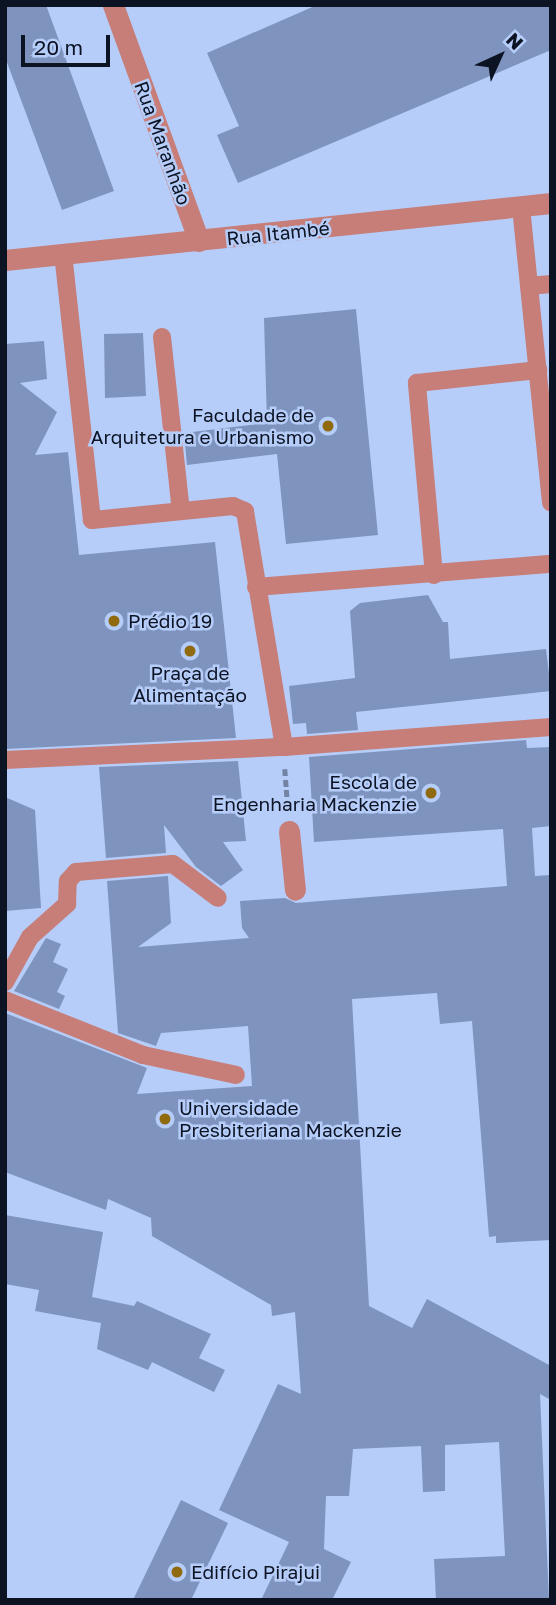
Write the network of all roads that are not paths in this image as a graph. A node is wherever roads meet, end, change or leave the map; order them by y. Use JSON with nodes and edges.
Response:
{"nodes":[{"id":1,"x":113,"y":5,"type":"edge"},
{"id":2,"x":551,"y":203,"type":"edge"},
{"id":3,"x":521,"y":206,"type":"junction"},
{"id":4,"x":199,"y":241,"type":"junction"},
{"id":5,"x":63,"y":254,"type":"junction"},
{"id":6,"x":5,"y":260,"type":"edge"},
{"id":7,"x":551,"y":284,"type":"edge"},
{"id":8,"x":529,"y":286,"type":"junction"},
{"id":9,"x":162,"y":337,"type":"dead end"},
{"id":10,"x":538,"y":370,"type":"junction"},
{"id":11,"x":551,"y":502,"type":"edge"},
{"id":12,"x":181,"y":511,"type":"junction"},
{"id":13,"x":551,"y":564,"type":"edge"},
{"id":14,"x":434,"y":575,"type":"junction"},
{"id":15,"x":256,"y":587,"type":"junction"},
{"id":16,"x":551,"y":727,"type":"edge"},
{"id":17,"x":284,"y":747,"type":"junction"},
{"id":18,"x":5,"y":760,"type":"edge"},
{"id":19,"x":289,"y":831,"type":"road end"},
{"id":20,"x":295,"y":890,"type":"dead end"},
{"id":21,"x":218,"y":898,"type":"dead end"},
{"id":22,"x":5,"y":982,"type":"edge"},
{"id":23,"x":5,"y":1000,"type":"edge"},
{"id":24,"x":236,"y":1075,"type":"dead end"}],
"edges":[{"from":1,"to":4,"type":"street","name":"Rua Maranhão"},
{"from":2,"to":3,"type":"street","name":"Rua Itambé"},
{"from":3,"to":4,"type":"street","name":"Rua Itambé"},
{"from":3,"to":8,"type":"lane"},
{"from":4,"to":5,"type":"street","name":"Rua Itambé"},
{"from":5,"to":6,"type":"street","name":"Rua Itambé"},
{"from":5,"to":12,"type":"lane"},
{"from":7,"to":8,"type":"lane"},
{"from":8,"to":10,"type":"lane"},
{"from":9,"to":12,"type":"lane"},
{"from":10,"to":11,"type":"lane"},
{"from":10,"to":14,"type":"lane"},
{"from":12,"to":15,"type":"lane"},
{"from":13,"to":14,"type":"lane"},
{"from":14,"to":15,"type":"lane"},
{"from":15,"to":17,"type":"lane"},
{"from":16,"to":17,"type":"lane"},
{"from":17,"to":18,"type":"lane"},
{"from":19,"to":20,"type":"street"},
{"from":21,"to":22,"type":"lane"},
{"from":23,"to":24,"type":"lane"}]}
